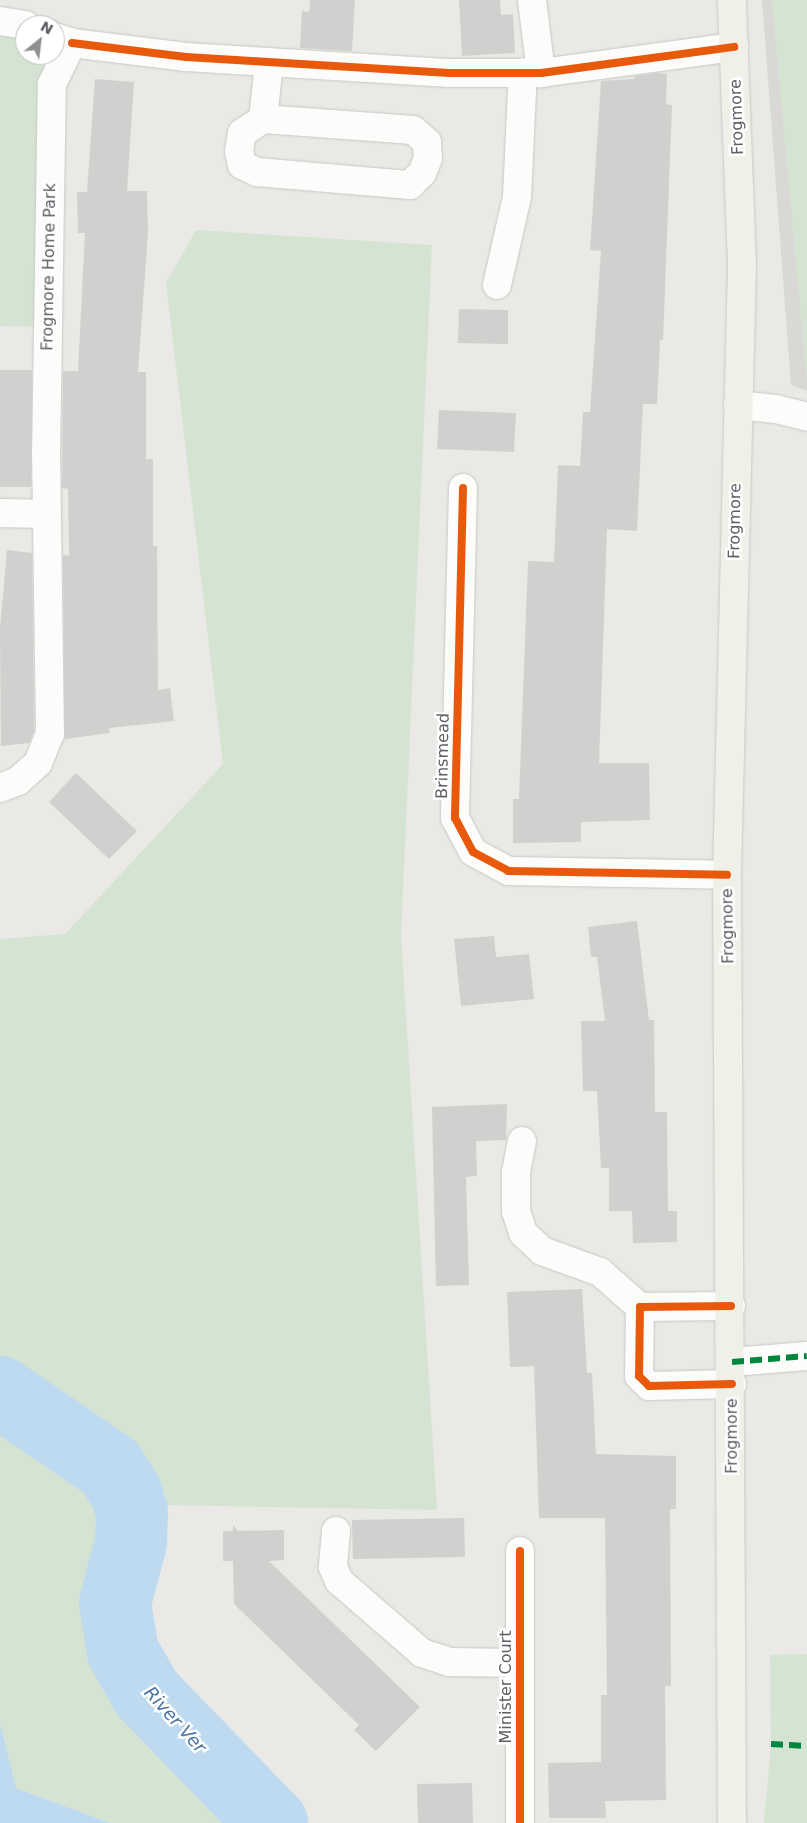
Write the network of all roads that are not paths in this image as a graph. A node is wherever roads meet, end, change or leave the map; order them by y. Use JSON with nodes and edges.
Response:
{"nodes":[{"id":1,"x":532,"y":0,"type":"edge"},
{"id":2,"x":732,"y":0,"type":"edge"},
{"id":3,"x":0,"y":21,"type":"edge"},
{"id":4,"x":15,"y":23,"type":"edge"},
{"id":5,"x":65,"y":40,"type":"edge"},
{"id":6,"x":734,"y":47,"type":"junction"},
{"id":7,"x":269,"y":64,"type":"junction"},
{"id":8,"x":57,"y":65,"type":"edge"},
{"id":9,"x":532,"y":72,"type":"junction"},
{"id":10,"x":263,"y":118,"type":"junction"},
{"id":11,"x":497,"y":285,"type":"dead end"},
{"id":12,"x":738,"y":406,"type":"junction"},
{"id":13,"x":807,"y":417,"type":"edge"},
{"id":14,"x":463,"y":488,"type":"dead end"},
{"id":15,"x":0,"y":513,"type":"edge"},
{"id":16,"x":46,"y":514,"type":"junction"},
{"id":17,"x":0,"y":788,"type":"edge"},
{"id":18,"x":728,"y":875,"type":"junction"},
{"id":19,"x":522,"y":1141,"type":"dead end"},
{"id":20,"x":731,"y":1306,"type":"junction"},
{"id":21,"x":640,"y":1307,"type":"junction"},
{"id":22,"x":807,"y":1356,"type":"edge"},
{"id":23,"x":732,"y":1373,"type":"junction"},
{"id":24,"x":336,"y":1530,"type":"dead end"},
{"id":25,"x":520,"y":1551,"type":"dead end"},
{"id":26,"x":520,"y":1663,"type":"junction"},
{"id":27,"x":520,"y":1823,"type":"edge"},
{"id":28,"x":732,"y":1823,"type":"edge"}],
"edges":[{"from":1,"to":9,"type":"street"},
{"from":2,"to":6,"type":"main road","name":"Frogmore"},
{"from":3,"to":4,"type":"street"},
{"from":5,"to":7,"type":"street"},
{"from":6,"to":9,"type":"street"},
{"from":6,"to":12,"type":"main road","name":"Frogmore"},
{"from":7,"to":9,"type":"street"},
{"from":7,"to":10,"type":"street"},
{"from":8,"to":16,"type":"street","name":"Frogmore Home Park"},
{"from":9,"to":11,"type":"street"},
{"from":10,"to":10,"type":"street"},
{"from":12,"to":13,"type":"street"},
{"from":12,"to":18,"type":"main road","name":"Frogmore"},
{"from":14,"to":18,"type":"street","name":"Brinsmead"},
{"from":15,"to":16,"type":"street"},
{"from":16,"to":17,"type":"street","name":"Frogmore Home Park"},
{"from":18,"to":20,"type":"main road","name":"Frogmore"},
{"from":19,"to":21,"type":"street"},
{"from":20,"to":21,"type":"street"},
{"from":20,"to":23,"type":"main road","name":"Frogmore"},
{"from":21,"to":23,"type":"street"},
{"from":22,"to":23,"type":"street"},
{"from":23,"to":28,"type":"main road","name":"Frogmore"},
{"from":24,"to":26,"type":"street"},
{"from":25,"to":26,"type":"street","name":"Minister Court"},
{"from":26,"to":27,"type":"street","name":"Minister Court"}]}
